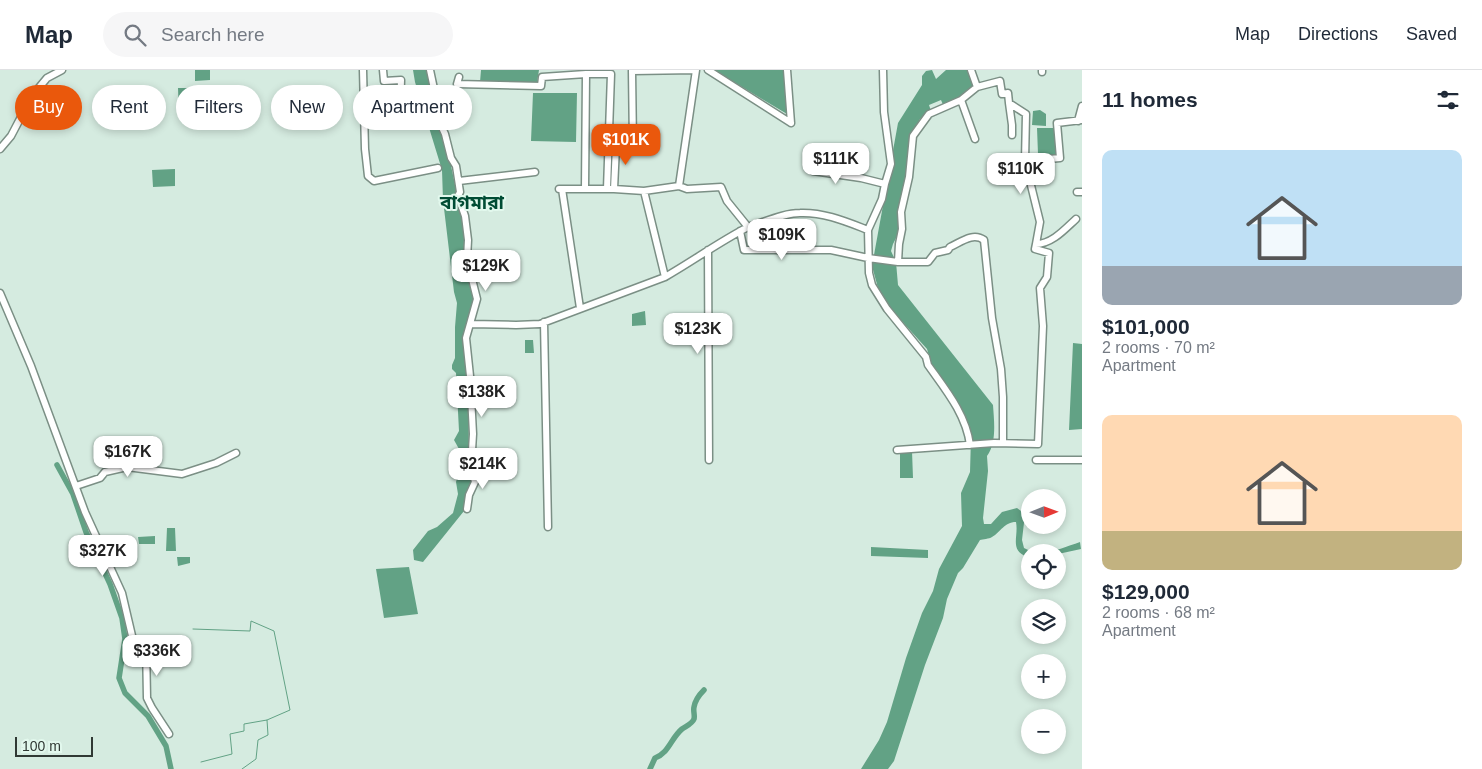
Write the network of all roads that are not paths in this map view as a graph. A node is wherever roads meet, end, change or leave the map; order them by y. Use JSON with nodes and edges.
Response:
{"nodes":[{"id":1,"x":62,"y":70,"type":"edge"},
{"id":2,"x":363,"y":70,"type":"edge"},
{"id":3,"x":383,"y":70,"type":"edge"},
{"id":4,"x":430,"y":70,"type":"edge"},
{"id":5,"x":696,"y":70,"type":"edge"},
{"id":6,"x":702,"y":70,"type":"edge"},
{"id":7,"x":708,"y":70,"type":"edge"},
{"id":8,"x":787,"y":70,"type":"edge"},
{"id":9,"x":883,"y":70,"type":"edge"},
{"id":10,"x":971,"y":70,"type":"edge"},
{"id":11,"x":586,"y":74,"type":"junction"},
{"id":12,"x":459,"y":77,"type":"dead end"},
{"id":13,"x":402,"y":85,"type":"edge"},
{"id":14,"x":977,"y":87,"type":"junction"},
{"id":15,"x":961,"y":100,"type":"junction"},
{"id":16,"x":1009,"y":103,"type":"junction"},
{"id":17,"x":1082,"y":106,"type":"edge"},
{"id":18,"x":1080,"y":120,"type":"edge"},
{"id":19,"x":1012,"y":136,"type":"dead end"},
{"id":20,"x":975,"y":139,"type":"dead end"},
{"id":21,"x":0,"y":149,"type":"edge"},
{"id":22,"x":1025,"y":161,"type":"junction"},
{"id":23,"x":438,"y":168,"type":"dead end"},
{"id":24,"x":813,"y":171,"type":"dead end"},
{"id":25,"x":535,"y":172,"type":"dead end"},
{"id":26,"x":459,"y":181,"type":"junction"},
{"id":27,"x":886,"y":184,"type":"junction"},
{"id":28,"x":679,"y":186,"type":"junction"},
{"id":29,"x":585,"y":189,"type":"junction"},
{"id":30,"x":611,"y":189,"type":"junction"},
{"id":31,"x":644,"y":190,"type":"junction"},
{"id":32,"x":777,"y":218,"type":"junction"},
{"id":33,"x":1076,"y":219,"type":"dead end"},
{"id":34,"x":748,"y":227,"type":"junction"},
{"id":35,"x":868,"y":230,"type":"junction"},
{"id":36,"x":740,"y":231,"type":"junction"},
{"id":37,"x":1036,"y":244,"type":"junction"},
{"id":38,"x":708,"y":250,"type":"junction"},
{"id":39,"x":779,"y":251,"type":"junction"},
{"id":40,"x":869,"y":258,"type":"junction"},
{"id":41,"x":898,"y":262,"type":"junction"},
{"id":42,"x":664,"y":277,"type":"junction"},
{"id":43,"x":0,"y":293,"type":"edge"},
{"id":44,"x":580,"y":308,"type":"junction"},
{"id":45,"x":544,"y":322,"type":"junction"},
{"id":46,"x":471,"y":324,"type":"junction"},
{"id":47,"x":1003,"y":443,"type":"junction"},
{"id":48,"x":970,"y":445,"type":"junction"},
{"id":49,"x":896,"y":450,"type":"dead end"},
{"id":50,"x":236,"y":453,"type":"dead end"},
{"id":51,"x":709,"y":460,"type":"dead end"},
{"id":52,"x":1036,"y":460,"type":"dead end"},
{"id":53,"x":1082,"y":460,"type":"edge"},
{"id":54,"x":76,"y":486,"type":"junction"},
{"id":55,"x":467,"y":509,"type":"dead end"},
{"id":56,"x":548,"y":527,"type":"dead end"},
{"id":57,"x":169,"y":734,"type":"dead end"}],
"edges":[{"from":1,"to":21,"type":"street"},
{"from":2,"to":23,"type":"street"},
{"from":3,"to":13,"type":"street"},
{"from":4,"to":26,"type":"street"},
{"from":5,"to":6,"type":"street"},
{"from":5,"to":28,"type":"street"},
{"from":5,"to":30,"type":"street"},
{"from":7,"to":8,"type":"street"},
{"from":9,"to":27,"type":"street"},
{"from":10,"to":14,"type":"street"},
{"from":11,"to":12,"type":"street"},
{"from":11,"to":29,"type":"street"},
{"from":11,"to":30,"type":"street"},
{"from":14,"to":15,"type":"street"},
{"from":14,"to":16,"type":"street"},
{"from":15,"to":20,"type":"street"},
{"from":15,"to":41,"type":"street"},
{"from":16,"to":19,"type":"street"},
{"from":16,"to":22,"type":"street"},
{"from":17,"to":18,"type":"street"},
{"from":18,"to":22,"type":"street"},
{"from":22,"to":37,"type":"street"},
{"from":24,"to":27,"type":"street"},
{"from":25,"to":26,"type":"street"},
{"from":26,"to":46,"type":"street"},
{"from":27,"to":35,"type":"street"},
{"from":28,"to":31,"type":"street"},
{"from":28,"to":34,"type":"street"},
{"from":29,"to":30,"type":"street"},
{"from":29,"to":44,"type":"street"},
{"from":30,"to":31,"type":"street"},
{"from":31,"to":42,"type":"street"},
{"from":32,"to":34,"type":"street"},
{"from":32,"to":35,"type":"street"},
{"from":32,"to":39,"type":"street"},
{"from":33,"to":37,"type":"street"},
{"from":34,"to":36,"type":"street"},
{"from":35,"to":40,"type":"street"},
{"from":36,"to":38,"type":"street"},
{"from":36,"to":39,"type":"street"},
{"from":37,"to":47,"type":"street"},
{"from":38,"to":42,"type":"street"},
{"from":38,"to":51,"type":"street"},
{"from":39,"to":40,"type":"street"},
{"from":40,"to":41,"type":"street"},
{"from":40,"to":48,"type":"street"},
{"from":41,"to":47,"type":"street"},
{"from":42,"to":44,"type":"street"},
{"from":43,"to":54,"type":"street"},
{"from":44,"to":45,"type":"street"},
{"from":45,"to":46,"type":"street"},
{"from":45,"to":56,"type":"street"},
{"from":46,"to":55,"type":"street"},
{"from":47,"to":48,"type":"street"},
{"from":48,"to":49,"type":"street"},
{"from":50,"to":54,"type":"street"},
{"from":52,"to":53,"type":"street"},
{"from":54,"to":57,"type":"street"}]}
